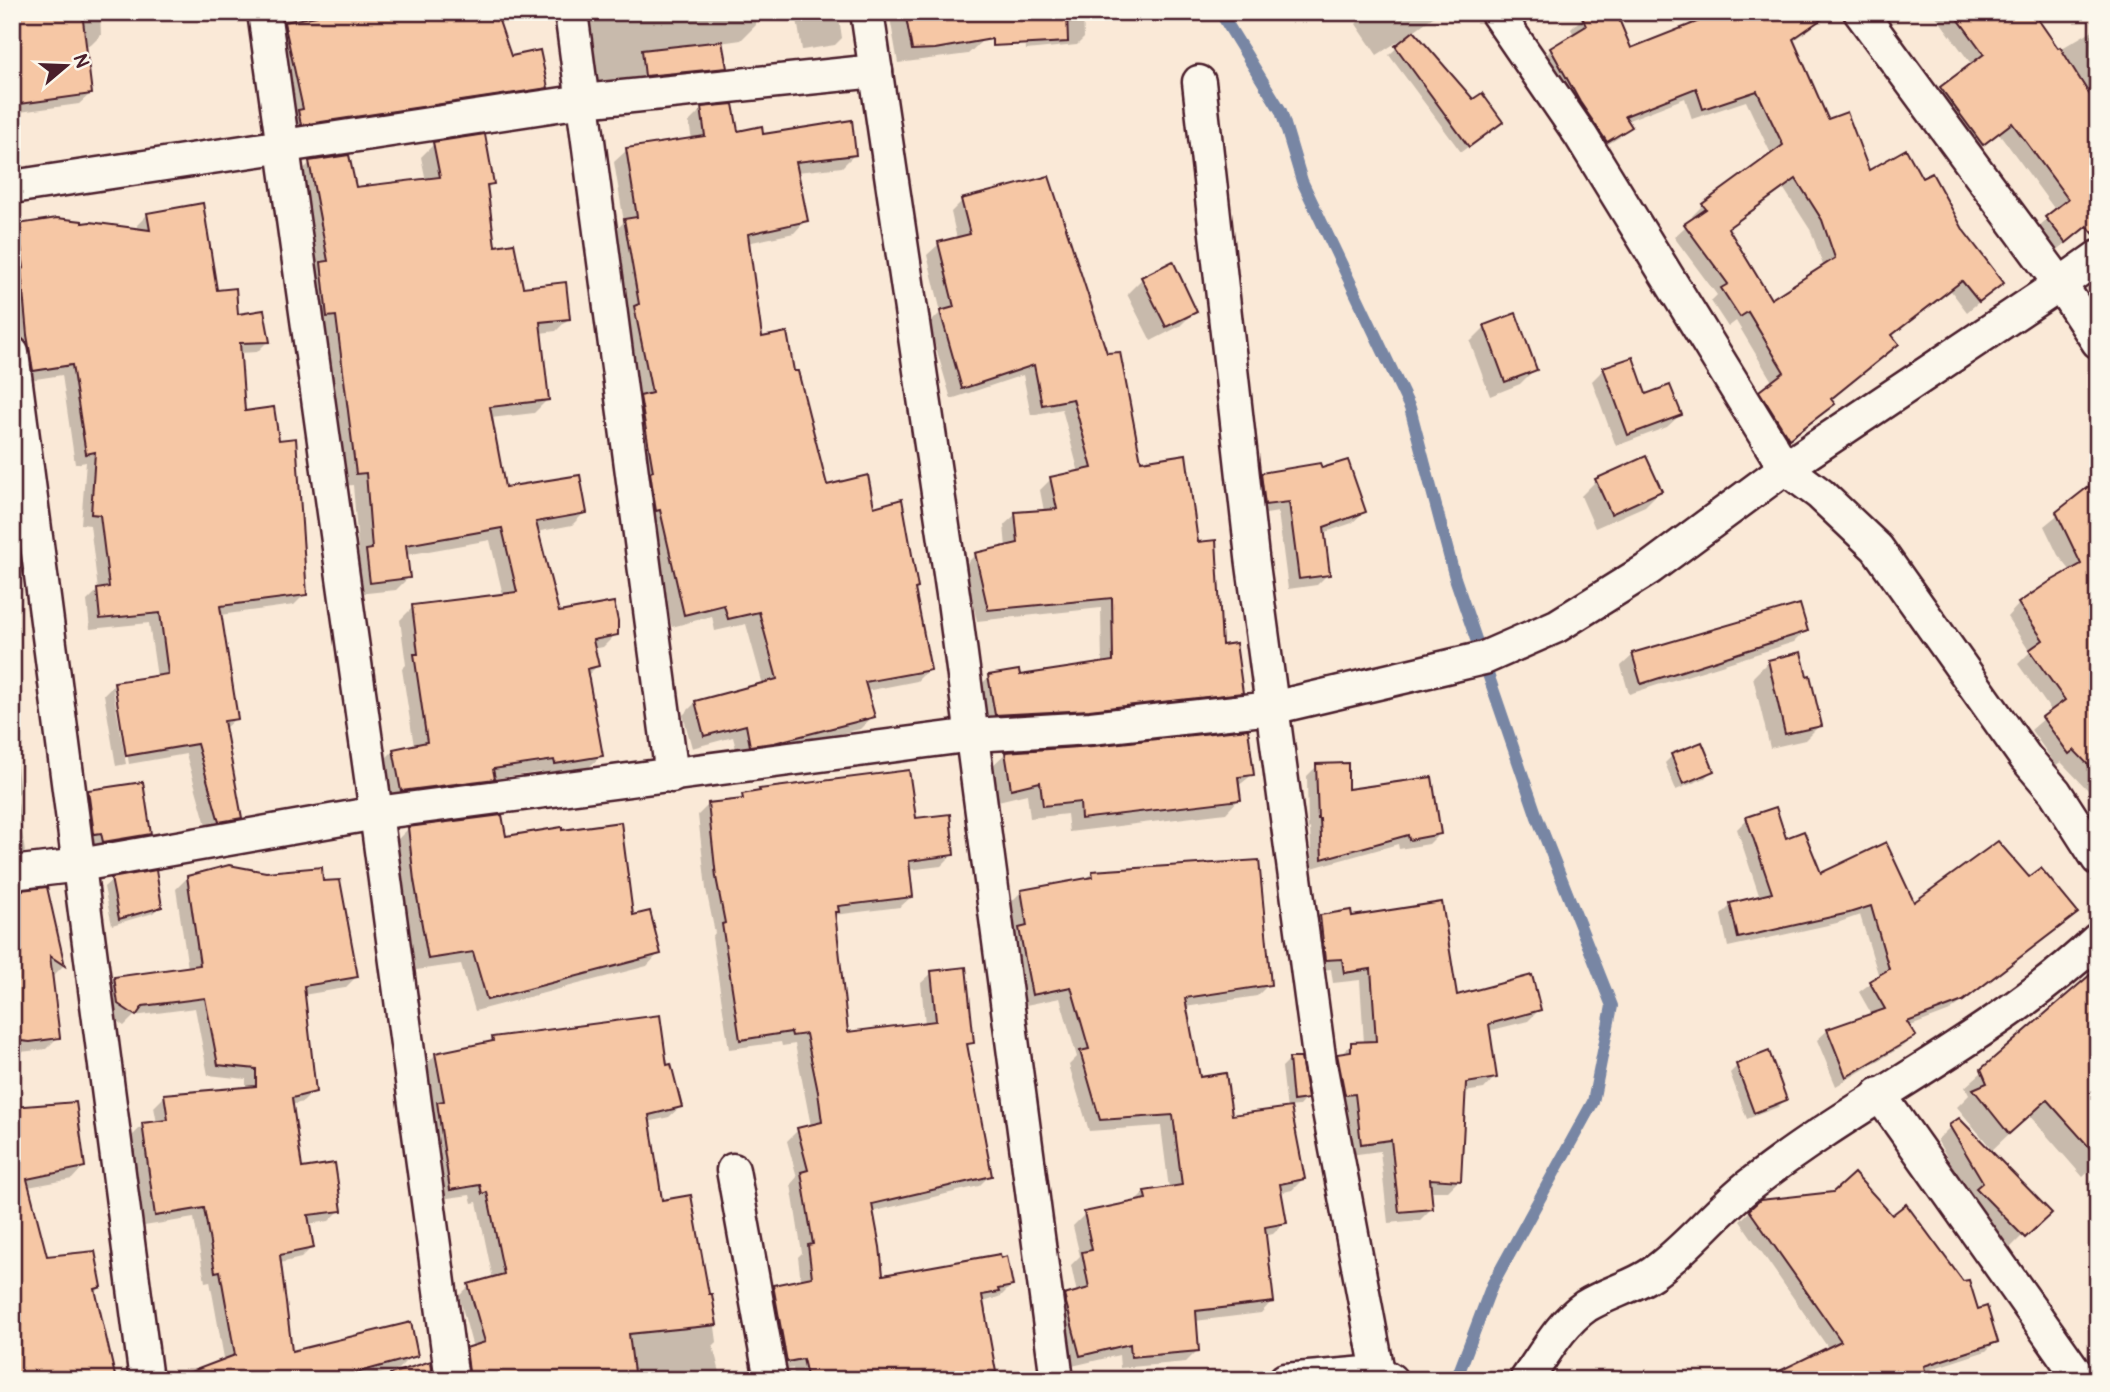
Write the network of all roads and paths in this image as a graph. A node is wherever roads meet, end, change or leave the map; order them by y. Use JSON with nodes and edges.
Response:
{"nodes":[{"id":1,"x":264,"y":12,"type":"edge"},
{"id":2,"x":571,"y":12,"type":"edge"},
{"id":3,"x":867,"y":12,"type":"edge"},
{"id":4,"x":1496,"y":12,"type":"edge"},
{"id":5,"x":1860,"y":12,"type":"edge"},
{"id":6,"x":876,"y":71,"type":"junction"},
{"id":7,"x":1199,"y":82,"type":"dead end"},
{"id":8,"x":583,"y":102,"type":"junction"},
{"id":9,"x":283,"y":145,"type":"junction"},
{"id":10,"x":12,"y":187,"type":"edge"},
{"id":11,"x":2098,"y":257,"type":"edge"},
{"id":12,"x":2060,"y":284,"type":"junction"},
{"id":13,"x":2098,"y":342,"type":"edge"},
{"id":14,"x":12,"y":353,"type":"edge"},
{"id":15,"x":1785,"y":468,"type":"junction"},
{"id":16,"x":1272,"y":708,"type":"junction"},
{"id":17,"x":973,"y":735,"type":"junction"},
{"id":18,"x":672,"y":776,"type":"junction"},
{"id":19,"x":376,"y":813,"type":"junction"},
{"id":20,"x":2098,"y":859,"type":"edge"},
{"id":21,"x":80,"y":865,"type":"junction"},
{"id":22,"x":12,"y":873,"type":"edge"},
{"id":23,"x":2098,"y":939,"type":"edge"},
{"id":24,"x":1879,"y":1094,"type":"junction"},
{"id":25,"x":733,"y":1170,"type":"dead end"},
{"id":26,"x":1382,"y":1377,"type":"edge"},
{"id":27,"x":146,"y":1380,"type":"edge"},
{"id":28,"x":452,"y":1380,"type":"edge"},
{"id":29,"x":771,"y":1380,"type":"edge"},
{"id":30,"x":1057,"y":1380,"type":"edge"},
{"id":31,"x":1285,"y":1380,"type":"edge"},
{"id":32,"x":1526,"y":1380,"type":"edge"},
{"id":33,"x":2081,"y":1380,"type":"edge"}],
"edges":[{"from":1,"to":9,"type":"street"},
{"from":2,"to":8,"type":"street"},
{"from":3,"to":6,"type":"street"},
{"from":4,"to":15,"type":"street"},
{"from":5,"to":12,"type":"street"},
{"from":6,"to":8,"type":"street"},
{"from":6,"to":17,"type":"street"},
{"from":7,"to":16,"type":"street"},
{"from":8,"to":9,"type":"street"},
{"from":8,"to":18,"type":"street"},
{"from":9,"to":10,"type":"street"},
{"from":9,"to":19,"type":"street"},
{"from":11,"to":12,"type":"street"},
{"from":12,"to":13,"type":"street"},
{"from":12,"to":15,"type":"street"},
{"from":14,"to":21,"type":"street"},
{"from":15,"to":16,"type":"street"},
{"from":15,"to":20,"type":"street"},
{"from":16,"to":17,"type":"street"},
{"from":16,"to":26,"type":"street"},
{"from":17,"to":18,"type":"street"},
{"from":17,"to":30,"type":"street"},
{"from":18,"to":19,"type":"street"},
{"from":19,"to":21,"type":"street"},
{"from":19,"to":28,"type":"street"},
{"from":21,"to":22,"type":"street"},
{"from":21,"to":27,"type":"street"},
{"from":23,"to":24,"type":"street"},
{"from":24,"to":32,"type":"street"},
{"from":24,"to":33,"type":"street"},
{"from":25,"to":29,"type":"street"},
{"from":26,"to":31,"type":"street"}]}
